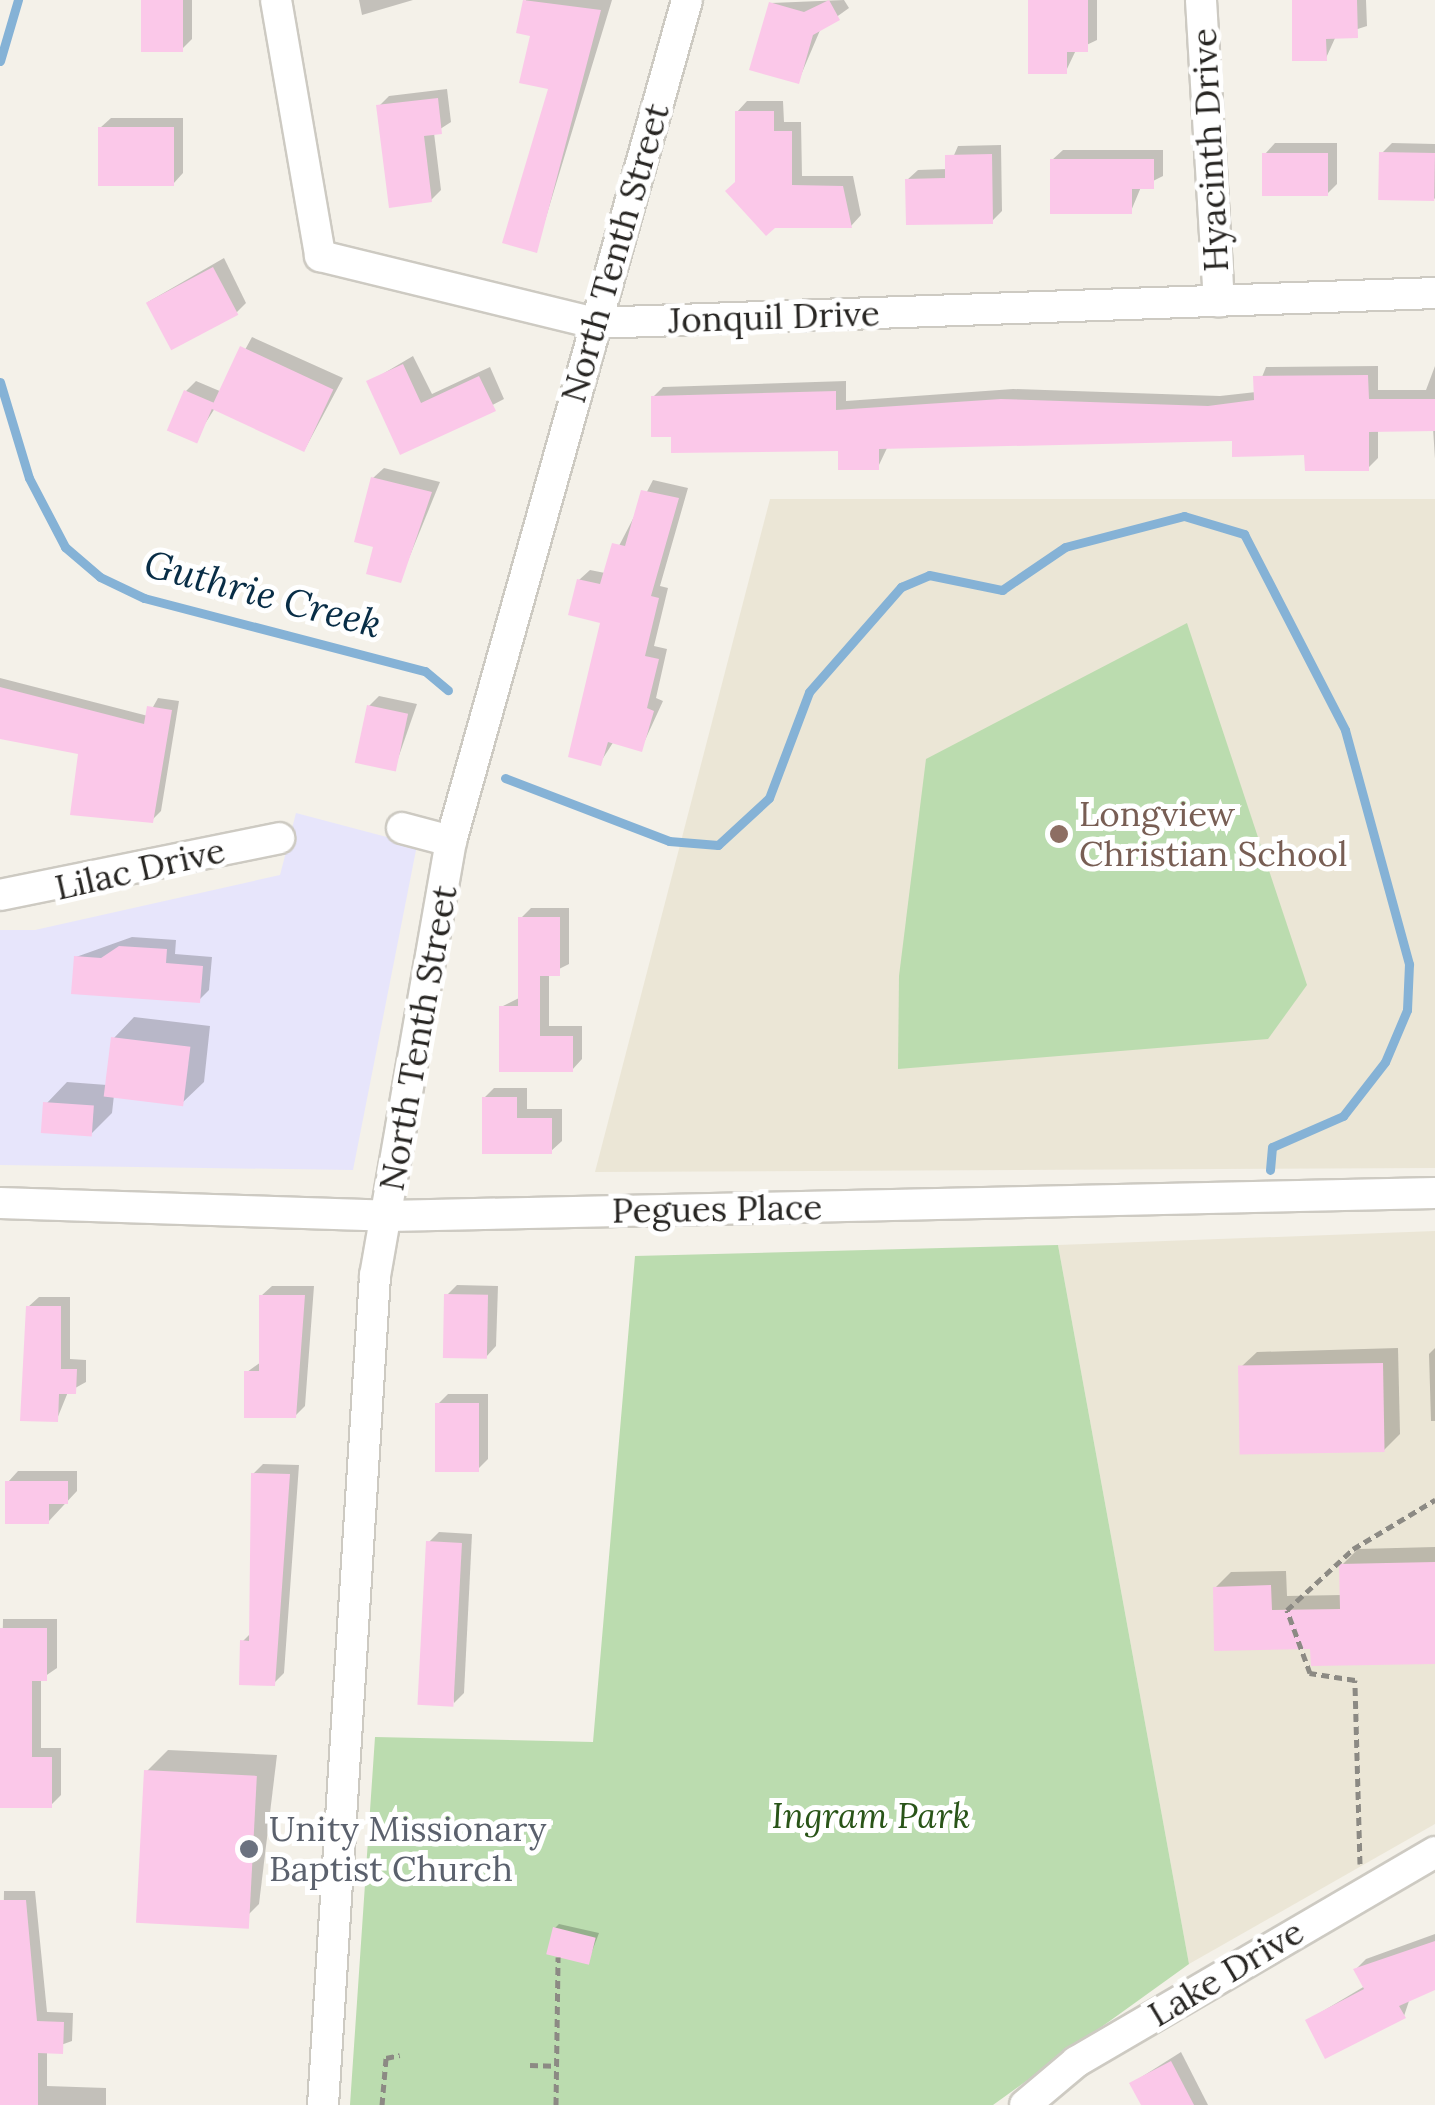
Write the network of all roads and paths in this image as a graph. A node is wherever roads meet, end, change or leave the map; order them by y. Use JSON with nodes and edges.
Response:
{"nodes":[{"id":1,"x":276,"y":0,"type":"edge"},
{"id":2,"x":688,"y":0,"type":"edge"},
{"id":3,"x":1201,"y":0,"type":"edge"},
{"id":4,"x":1435,"y":293,"type":"edge"},
{"id":5,"x":1218,"y":301,"type":"junction"},
{"id":6,"x":594,"y":323,"type":"junction"},
{"id":7,"x":402,"y":828,"type":"dead end"},
{"id":8,"x":279,"y":838,"type":"dead end"},
{"id":9,"x":451,"y":840,"type":"junction"},
{"id":10,"x":0,"y":901,"type":"edge"},
{"id":11,"x":1435,"y":1193,"type":"edge"},
{"id":12,"x":0,"y":1203,"type":"edge"},
{"id":13,"x":388,"y":1216,"type":"junction"},
{"id":14,"x":1435,"y":1500,"type":"edge"},
{"id":15,"x":1435,"y":1852,"type":"edge"},
{"id":16,"x":1360,"y":1864,"type":"dead end"},
{"id":17,"x":558,"y":1957,"type":"dead end"},
{"id":18,"x":400,"y":2055,"type":"dead end"},
{"id":19,"x":530,"y":2065,"type":"dead end"},
{"id":20,"x":554,"y":2066,"type":"junction"},
{"id":21,"x":1040,"y":2099,"type":"edge"},
{"id":22,"x":322,"y":2105,"type":"edge"},
{"id":23,"x":382,"y":2105,"type":"edge"},
{"id":24,"x":556,"y":2105,"type":"edge"}],
"edges":[{"from":1,"to":6,"type":"street","name":"Jonquil Drive"},
{"from":2,"to":6,"type":"street","name":"North Tenth Street"},
{"from":3,"to":5,"type":"street","name":"Hyacinth Drive"},
{"from":4,"to":5,"type":"street","name":"Jonquil Drive"},
{"from":5,"to":6,"type":"street","name":"Jonquil Drive"},
{"from":6,"to":9,"type":"street","name":"North Tenth Street"},
{"from":7,"to":9,"type":"street"},
{"from":8,"to":10,"type":"street","name":"Lilac Drive"},
{"from":9,"to":13,"type":"street","name":"North Tenth Street"},
{"from":11,"to":13,"type":"street","name":"Pegues Place"},
{"from":12,"to":13,"type":"street","name":"Pegues Place"},
{"from":13,"to":22,"type":"street","name":"North Tenth Street"},
{"from":14,"to":16,"type":"path"},
{"from":15,"to":21,"type":"street","name":"Lake Drive"},
{"from":17,"to":20,"type":"path"},
{"from":18,"to":23,"type":"path"},
{"from":19,"to":20,"type":"path"},
{"from":20,"to":24,"type":"path"}]}
